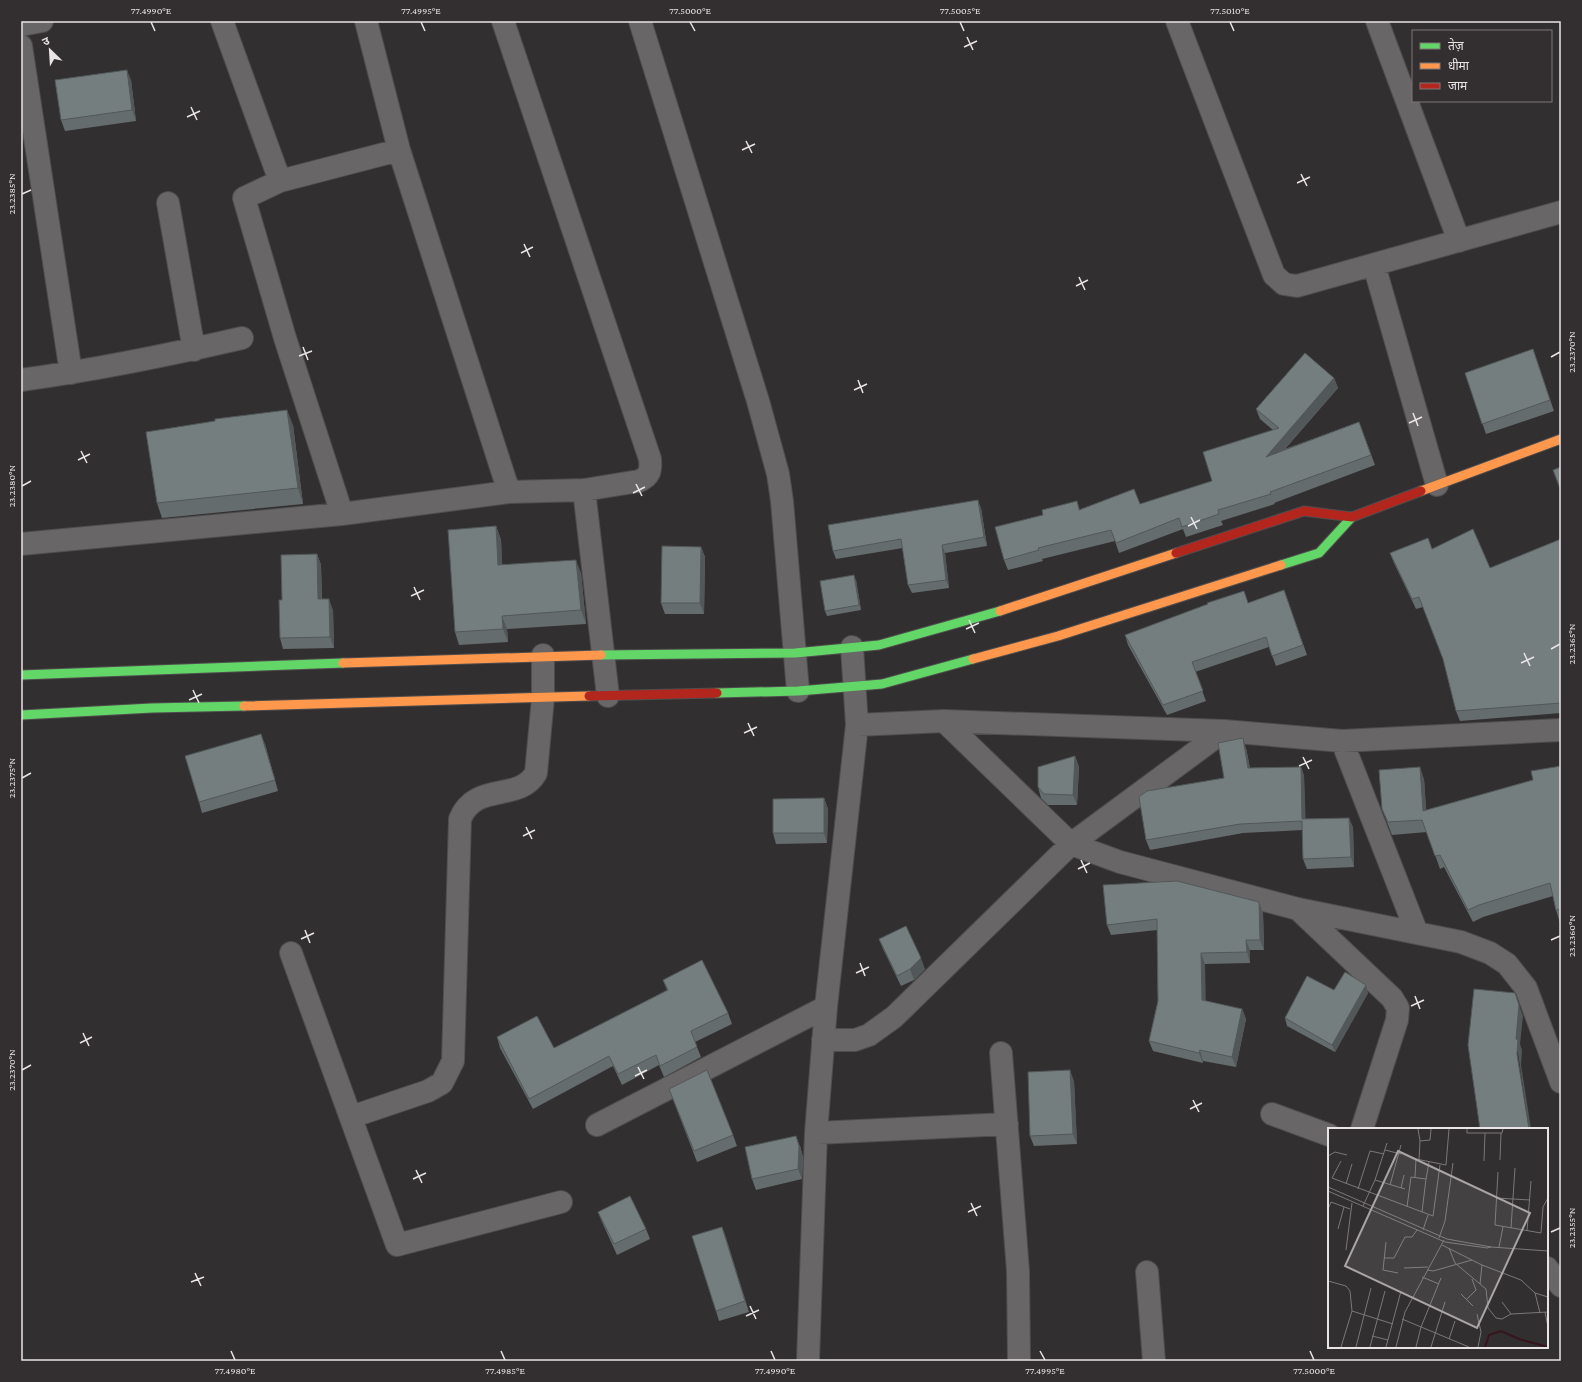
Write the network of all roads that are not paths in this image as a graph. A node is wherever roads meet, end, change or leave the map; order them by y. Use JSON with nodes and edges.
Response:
{"nodes":[{"id":1,"x":42,"y":21,"type":"edge"},
{"id":2,"x":222,"y":21,"type":"edge"},
{"id":3,"x":366,"y":21,"type":"edge"},
{"id":4,"x":503,"y":21,"type":"edge"},
{"id":5,"x":640,"y":21,"type":"edge"},
{"id":6,"x":1177,"y":21,"type":"edge"},
{"id":7,"x":1377,"y":21,"type":"edge"},
{"id":8,"x":21,"y":25,"type":"edge"},
{"id":9,"x":21,"y":46,"type":"edge"},
{"id":10,"x":399,"y":150,"type":"junction"},
{"id":11,"x":280,"y":181,"type":"junction"},
{"id":12,"x":168,"y":203,"type":"dead end"},
{"id":13,"x":1561,"y":212,"type":"edge"},
{"id":14,"x":1459,"y":241,"type":"junction"},
{"id":15,"x":1374,"y":265,"type":"junction"},
{"id":16,"x":242,"y":338,"type":"dead end"},
{"id":17,"x":194,"y":350,"type":"junction"},
{"id":18,"x":71,"y":373,"type":"junction"},
{"id":19,"x":21,"y":380,"type":"edge"},
{"id":20,"x":1561,"y":439,"type":"edge"},
{"id":21,"x":1437,"y":485,"type":"junction"},
{"id":22,"x":584,"y":490,"type":"junction"},
{"id":23,"x":509,"y":492,"type":"junction"},
{"id":24,"x":342,"y":514,"type":"junction"},
{"id":25,"x":1352,"y":517,"type":"junction"},
{"id":26,"x":21,"y":544,"type":"edge"},
{"id":27,"x":852,"y":648,"type":"junction"},
{"id":28,"x":795,"y":653,"type":"junction"},
{"id":29,"x":603,"y":654,"type":"junction"},
{"id":30,"x":543,"y":655,"type":"junction"},
{"id":31,"x":21,"y":675,"type":"edge"},
{"id":32,"x":855,"y":685,"type":"junction"},
{"id":33,"x":798,"y":691,"type":"junction"},
{"id":34,"x":608,"y":696,"type":"junction"},
{"id":35,"x":543,"y":698,"type":"junction"},
{"id":36,"x":21,"y":715,"type":"edge"},
{"id":37,"x":944,"y":721,"type":"junction"},
{"id":38,"x":857,"y":725,"type":"junction"},
{"id":39,"x":1561,"y":730,"type":"edge"},
{"id":40,"x":1224,"y":731,"type":"junction"},
{"id":41,"x":1342,"y":741,"type":"junction"},
{"id":42,"x":1071,"y":844,"type":"junction"},
{"id":43,"x":1298,"y":909,"type":"junction"},
{"id":44,"x":1417,"y":933,"type":"junction"},
{"id":45,"x":291,"y":953,"type":"dead end"},
{"id":46,"x":826,"y":1007,"type":"junction"},
{"id":47,"x":823,"y":1040,"type":"junction"},
{"id":48,"x":1001,"y":1053,"type":"dead end"},
{"id":49,"x":1561,"y":1082,"type":"edge"},
{"id":50,"x":1272,"y":1114,"type":"dead end"},
{"id":51,"x":351,"y":1117,"type":"junction"},
{"id":52,"x":1007,"y":1124,"type":"junction"},
{"id":53,"x":597,"y":1125,"type":"dead end"},
{"id":54,"x":1362,"y":1128,"type":"edge"},
{"id":55,"x":816,"y":1133,"type":"junction"},
{"id":56,"x":1328,"y":1136,"type":"edge"},
{"id":57,"x":561,"y":1202,"type":"dead end"},
{"id":58,"x":1548,"y":1269,"type":"edge"},
{"id":59,"x":1147,"y":1272,"type":"dead end"},
{"id":60,"x":1561,"y":1286,"type":"edge"},
{"id":61,"x":808,"y":1361,"type":"edge"},
{"id":62,"x":1020,"y":1361,"type":"edge"},
{"id":63,"x":1154,"y":1361,"type":"edge"}],
"edges":[{"from":1,"to":8,"type":"street"},
{"from":2,"to":11,"type":"street"},
{"from":3,"to":10,"type":"street"},
{"from":4,"to":22,"type":"street"},
{"from":5,"to":28,"type":"street"},
{"from":6,"to":15,"type":"street"},
{"from":7,"to":14,"type":"street"},
{"from":9,"to":18,"type":"street"},
{"from":10,"to":11,"type":"street"},
{"from":10,"to":23,"type":"street"},
{"from":11,"to":24,"type":"street"},
{"from":12,"to":17,"type":"street"},
{"from":13,"to":14,"type":"street"},
{"from":14,"to":15,"type":"street"},
{"from":15,"to":21,"type":"street"},
{"from":16,"to":17,"type":"street"},
{"from":17,"to":18,"type":"street"},
{"from":18,"to":19,"type":"street"},
{"from":20,"to":21,"type":"street"},
{"from":21,"to":25,"type":"street"},
{"from":22,"to":23,"type":"street"},
{"from":22,"to":29,"type":"street"},
{"from":23,"to":24,"type":"street"},
{"from":24,"to":26,"type":"street"},
{"from":25,"to":27,"type":"street"},
{"from":25,"to":32,"type":"street"},
{"from":27,"to":28,"type":"street"},
{"from":27,"to":32,"type":"street"},
{"from":28,"to":29,"type":"street"},
{"from":28,"to":33,"type":"street"},
{"from":29,"to":30,"type":"street"},
{"from":29,"to":34,"type":"street"},
{"from":30,"to":31,"type":"street"},
{"from":30,"to":35,"type":"street"},
{"from":32,"to":33,"type":"street"},
{"from":32,"to":38,"type":"street"},
{"from":33,"to":34,"type":"street"},
{"from":34,"to":35,"type":"street"},
{"from":35,"to":36,"type":"street"},
{"from":35,"to":51,"type":"street"},
{"from":37,"to":38,"type":"street"},
{"from":37,"to":40,"type":"street"},
{"from":37,"to":42,"type":"street"},
{"from":38,"to":46,"type":"street"},
{"from":39,"to":41,"type":"street"},
{"from":40,"to":41,"type":"street"},
{"from":40,"to":42,"type":"street"},
{"from":41,"to":44,"type":"street"},
{"from":42,"to":43,"type":"street"},
{"from":42,"to":47,"type":"street"},
{"from":43,"to":44,"type":"street"},
{"from":43,"to":54,"type":"street"},
{"from":44,"to":49,"type":"street"},
{"from":45,"to":51,"type":"street"},
{"from":46,"to":47,"type":"street"},
{"from":46,"to":53,"type":"street"},
{"from":47,"to":55,"type":"street"},
{"from":48,"to":52,"type":"street"},
{"from":50,"to":56,"type":"street"},
{"from":51,"to":57,"type":"street"},
{"from":52,"to":55,"type":"street"},
{"from":52,"to":62,"type":"street"},
{"from":55,"to":61,"type":"street"},
{"from":58,"to":60,"type":"street"},
{"from":59,"to":63,"type":"street"}]}
